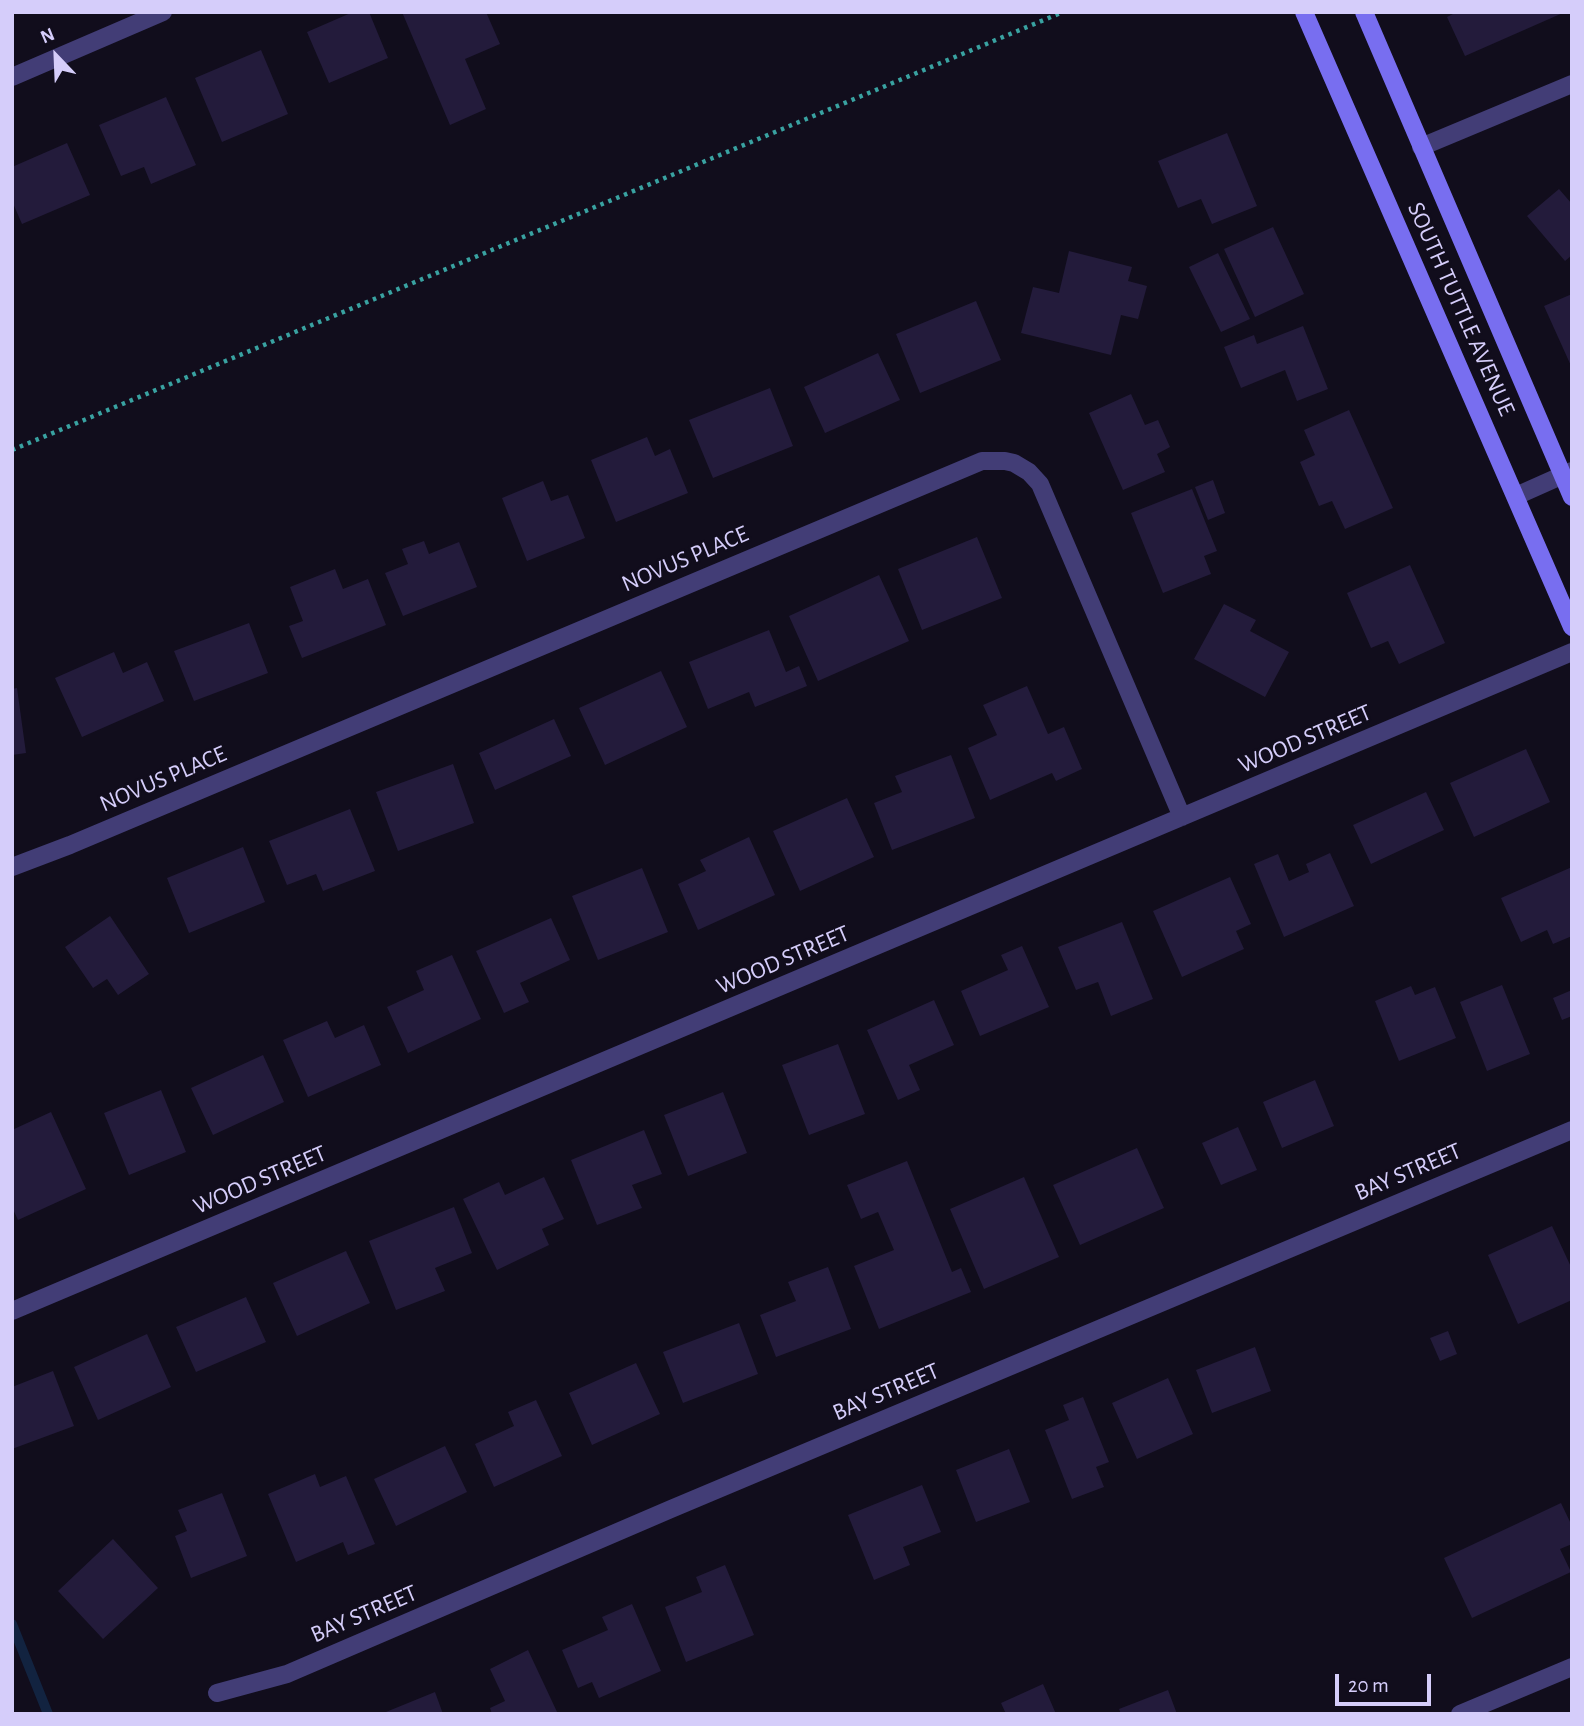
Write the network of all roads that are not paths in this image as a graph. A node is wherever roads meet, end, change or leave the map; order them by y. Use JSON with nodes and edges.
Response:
{"nodes":[{"id":1,"x":163,"y":12,"type":"edge"},
{"id":2,"x":1304,"y":12,"type":"edge"},
{"id":3,"x":1364,"y":12,"type":"edge"},
{"id":4,"x":12,"y":77,"type":"edge"},
{"id":5,"x":1572,"y":84,"type":"edge"},
{"id":6,"x":1421,"y":148,"type":"junction"},
{"id":7,"x":1567,"y":473,"type":"edge"},
{"id":8,"x":1516,"y":496,"type":"junction"},
{"id":9,"x":1572,"y":498,"type":"edge"},
{"id":10,"x":1572,"y":627,"type":"edge"},
{"id":11,"x":1572,"y":652,"type":"edge"},
{"id":12,"x":1182,"y":817,"type":"junction"},
{"id":13,"x":12,"y":867,"type":"edge"},
{"id":14,"x":1572,"y":1130,"type":"edge"},
{"id":15,"x":12,"y":1311,"type":"edge"},
{"id":16,"x":1572,"y":1667,"type":"edge"},
{"id":17,"x":217,"y":1693,"type":"dead end"},
{"id":18,"x":1460,"y":1714,"type":"edge"}],
"edges":[{"from":1,"to":4,"type":"street"},
{"from":2,"to":8,"type":"main road","name":"SOUTH TUTTLE AVENUE"},
{"from":3,"to":6,"type":"main road","name":"SOUTH TUTTLE AVENUE"},
{"from":5,"to":6,"type":"street"},
{"from":6,"to":7,"type":"main road","name":"SOUTH TUTTLE AVENUE"},
{"from":7,"to":8,"type":"street"},
{"from":7,"to":9,"type":"main road","name":"SOUTH TUTTLE AVENUE"},
{"from":8,"to":10,"type":"main road","name":"SOUTH TUTTLE AVENUE"},
{"from":11,"to":12,"type":"street","name":"WOOD STREET"},
{"from":12,"to":13,"type":"street","name":"NOVUS PLACE"},
{"from":12,"to":15,"type":"street","name":"WOOD STREET"},
{"from":14,"to":17,"type":"street","name":"BAY STREET"},
{"from":16,"to":18,"type":"street"}]}
